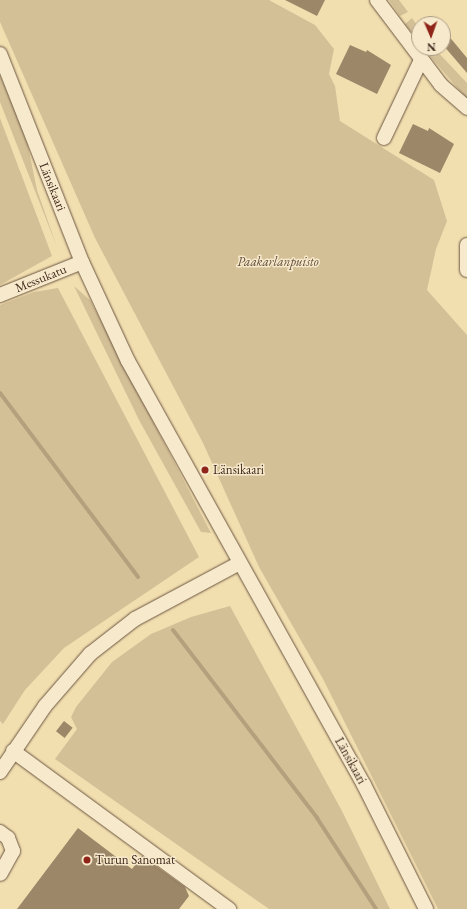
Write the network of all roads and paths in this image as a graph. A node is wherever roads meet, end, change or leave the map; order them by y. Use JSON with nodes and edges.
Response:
{"nodes":[{"id":1,"x":378,"y":0,"type":"edge"},
{"id":2,"x":0,"y":54,"type":"edge"},
{"id":3,"x":421,"y":60,"type":"junction"},
{"id":4,"x":467,"y":108,"type":"edge"},
{"id":5,"x":384,"y":138,"type":"dead end"},
{"id":6,"x":467,"y":246,"type":"edge"},
{"id":7,"x":82,"y":262,"type":"junction"},
{"id":8,"x":467,"y":270,"type":"edge"},
{"id":9,"x":0,"y":295,"type":"edge"},
{"id":10,"x":240,"y":563,"type":"junction"},
{"id":11,"x":13,"y":751,"type":"junction"},
{"id":12,"x":0,"y":772,"type":"edge"},
{"id":13,"x":0,"y":832,"type":"edge"},
{"id":14,"x":0,"y":874,"type":"edge"},
{"id":15,"x":229,"y":909,"type":"edge"},
{"id":16,"x":426,"y":909,"type":"edge"}],
"edges":[{"from":1,"to":3,"type":"street"},
{"from":2,"to":7,"type":"street","name":"Länsikaari"},
{"from":3,"to":4,"type":"street"},
{"from":3,"to":5,"type":"street"},
{"from":6,"to":8,"type":"street"},
{"from":7,"to":9,"type":"street","name":"Messukatu"},
{"from":7,"to":10,"type":"street","name":"Länsikaari"},
{"from":10,"to":11,"type":"street"},
{"from":10,"to":16,"type":"street","name":"Länsikaari"},
{"from":11,"to":12,"type":"street"},
{"from":11,"to":15,"type":"street"},
{"from":13,"to":14,"type":"street"}]}
